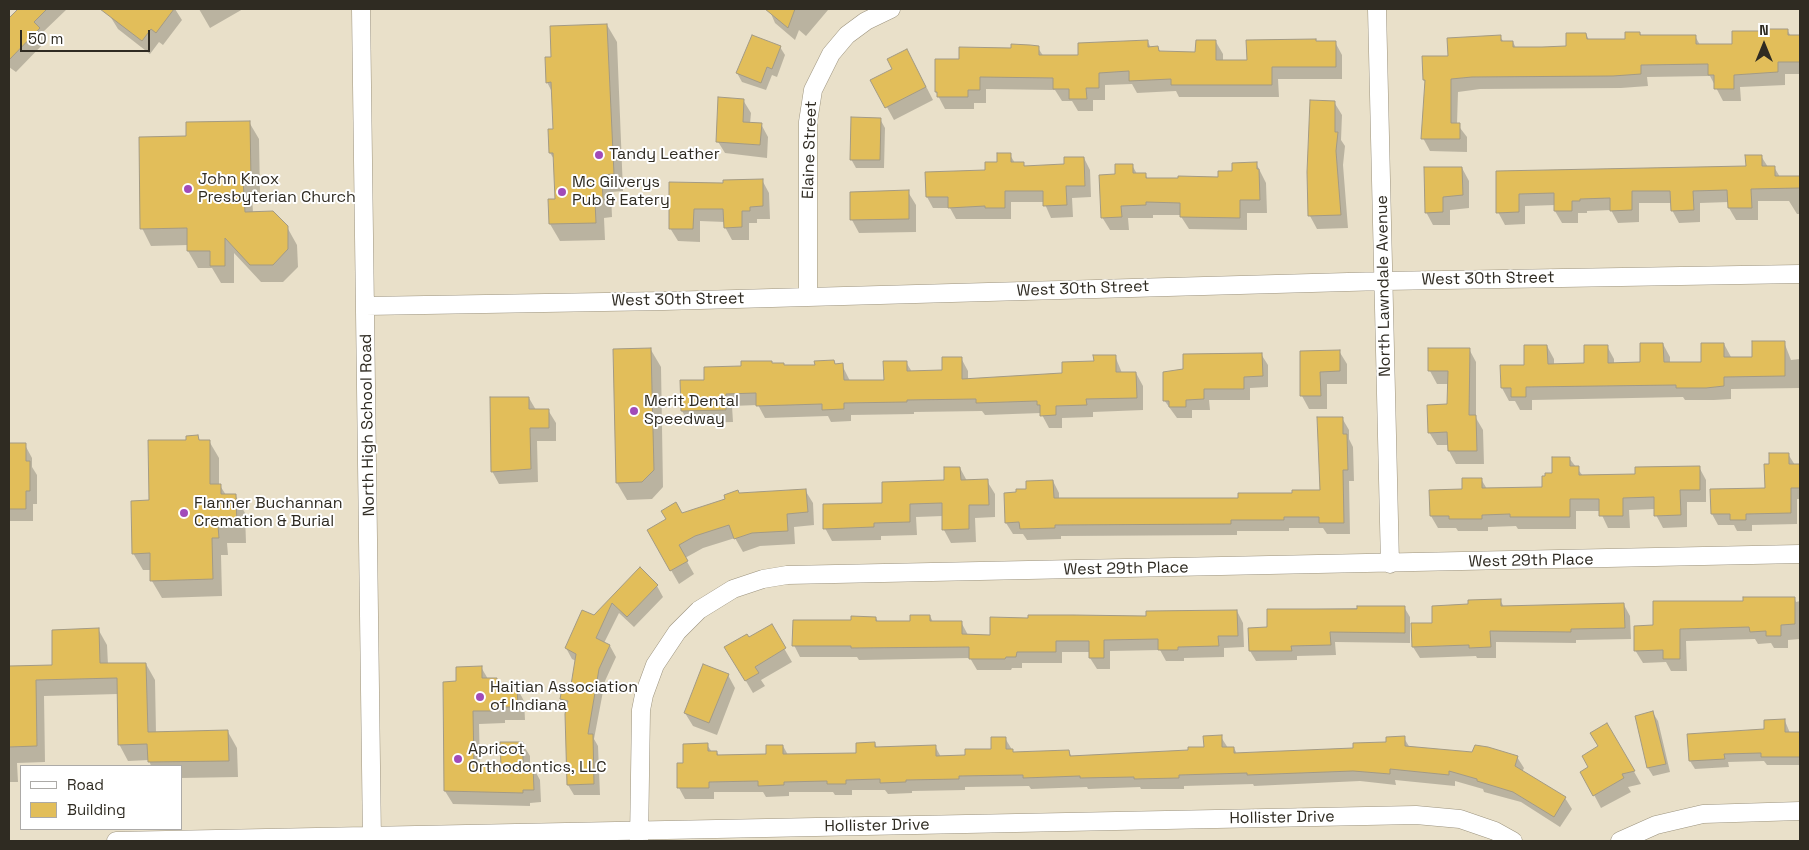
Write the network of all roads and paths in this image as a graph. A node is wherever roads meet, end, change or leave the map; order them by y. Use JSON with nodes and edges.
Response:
{"nodes":[{"id":1,"x":361,"y":9,"type":"edge"},
{"id":2,"x":891,"y":9,"type":"edge"},
{"id":3,"x":1378,"y":9,"type":"edge"},
{"id":4,"x":1800,"y":274,"type":"edge"},
{"id":5,"x":1384,"y":281,"type":"junction"},
{"id":6,"x":808,"y":297,"type":"junction"},
{"id":7,"x":366,"y":306,"type":"junction"},
{"id":8,"x":1800,"y":554,"type":"edge"},
{"id":9,"x":1390,"y":564,"type":"junction"},
{"id":10,"x":1800,"y":811,"type":"edge"},
{"id":11,"x":639,"y":836,"type":"edge"},
{"id":12,"x":372,"y":839,"type":"edge"},
{"id":13,"x":116,"y":841,"type":"edge"},
{"id":14,"x":1513,"y":841,"type":"edge"},
{"id":15,"x":1620,"y":841,"type":"edge"}],
"edges":[{"from":1,"to":7,"type":"street","name":"North High School Road"},
{"from":2,"to":6,"type":"street","name":"Elaine Street"},
{"from":3,"to":5,"type":"street","name":"North Lawndale Avenue"},
{"from":4,"to":5,"type":"street","name":"West 30th Street"},
{"from":5,"to":6,"type":"street","name":"West 30th Street"},
{"from":5,"to":9,"type":"street","name":"North Lawndale Avenue"},
{"from":6,"to":7,"type":"street","name":"West 30th Street"},
{"from":7,"to":12,"type":"street","name":"North High School Road"},
{"from":8,"to":9,"type":"street","name":"West 29th Place"},
{"from":9,"to":11,"type":"street","name":"West 29th Place"},
{"from":10,"to":15,"type":"street"},
{"from":11,"to":12,"type":"street","name":"Hollister Drive"},
{"from":11,"to":14,"type":"street","name":"Hollister Drive"},
{"from":12,"to":13,"type":"street","name":"Hollister Drive"}]}
